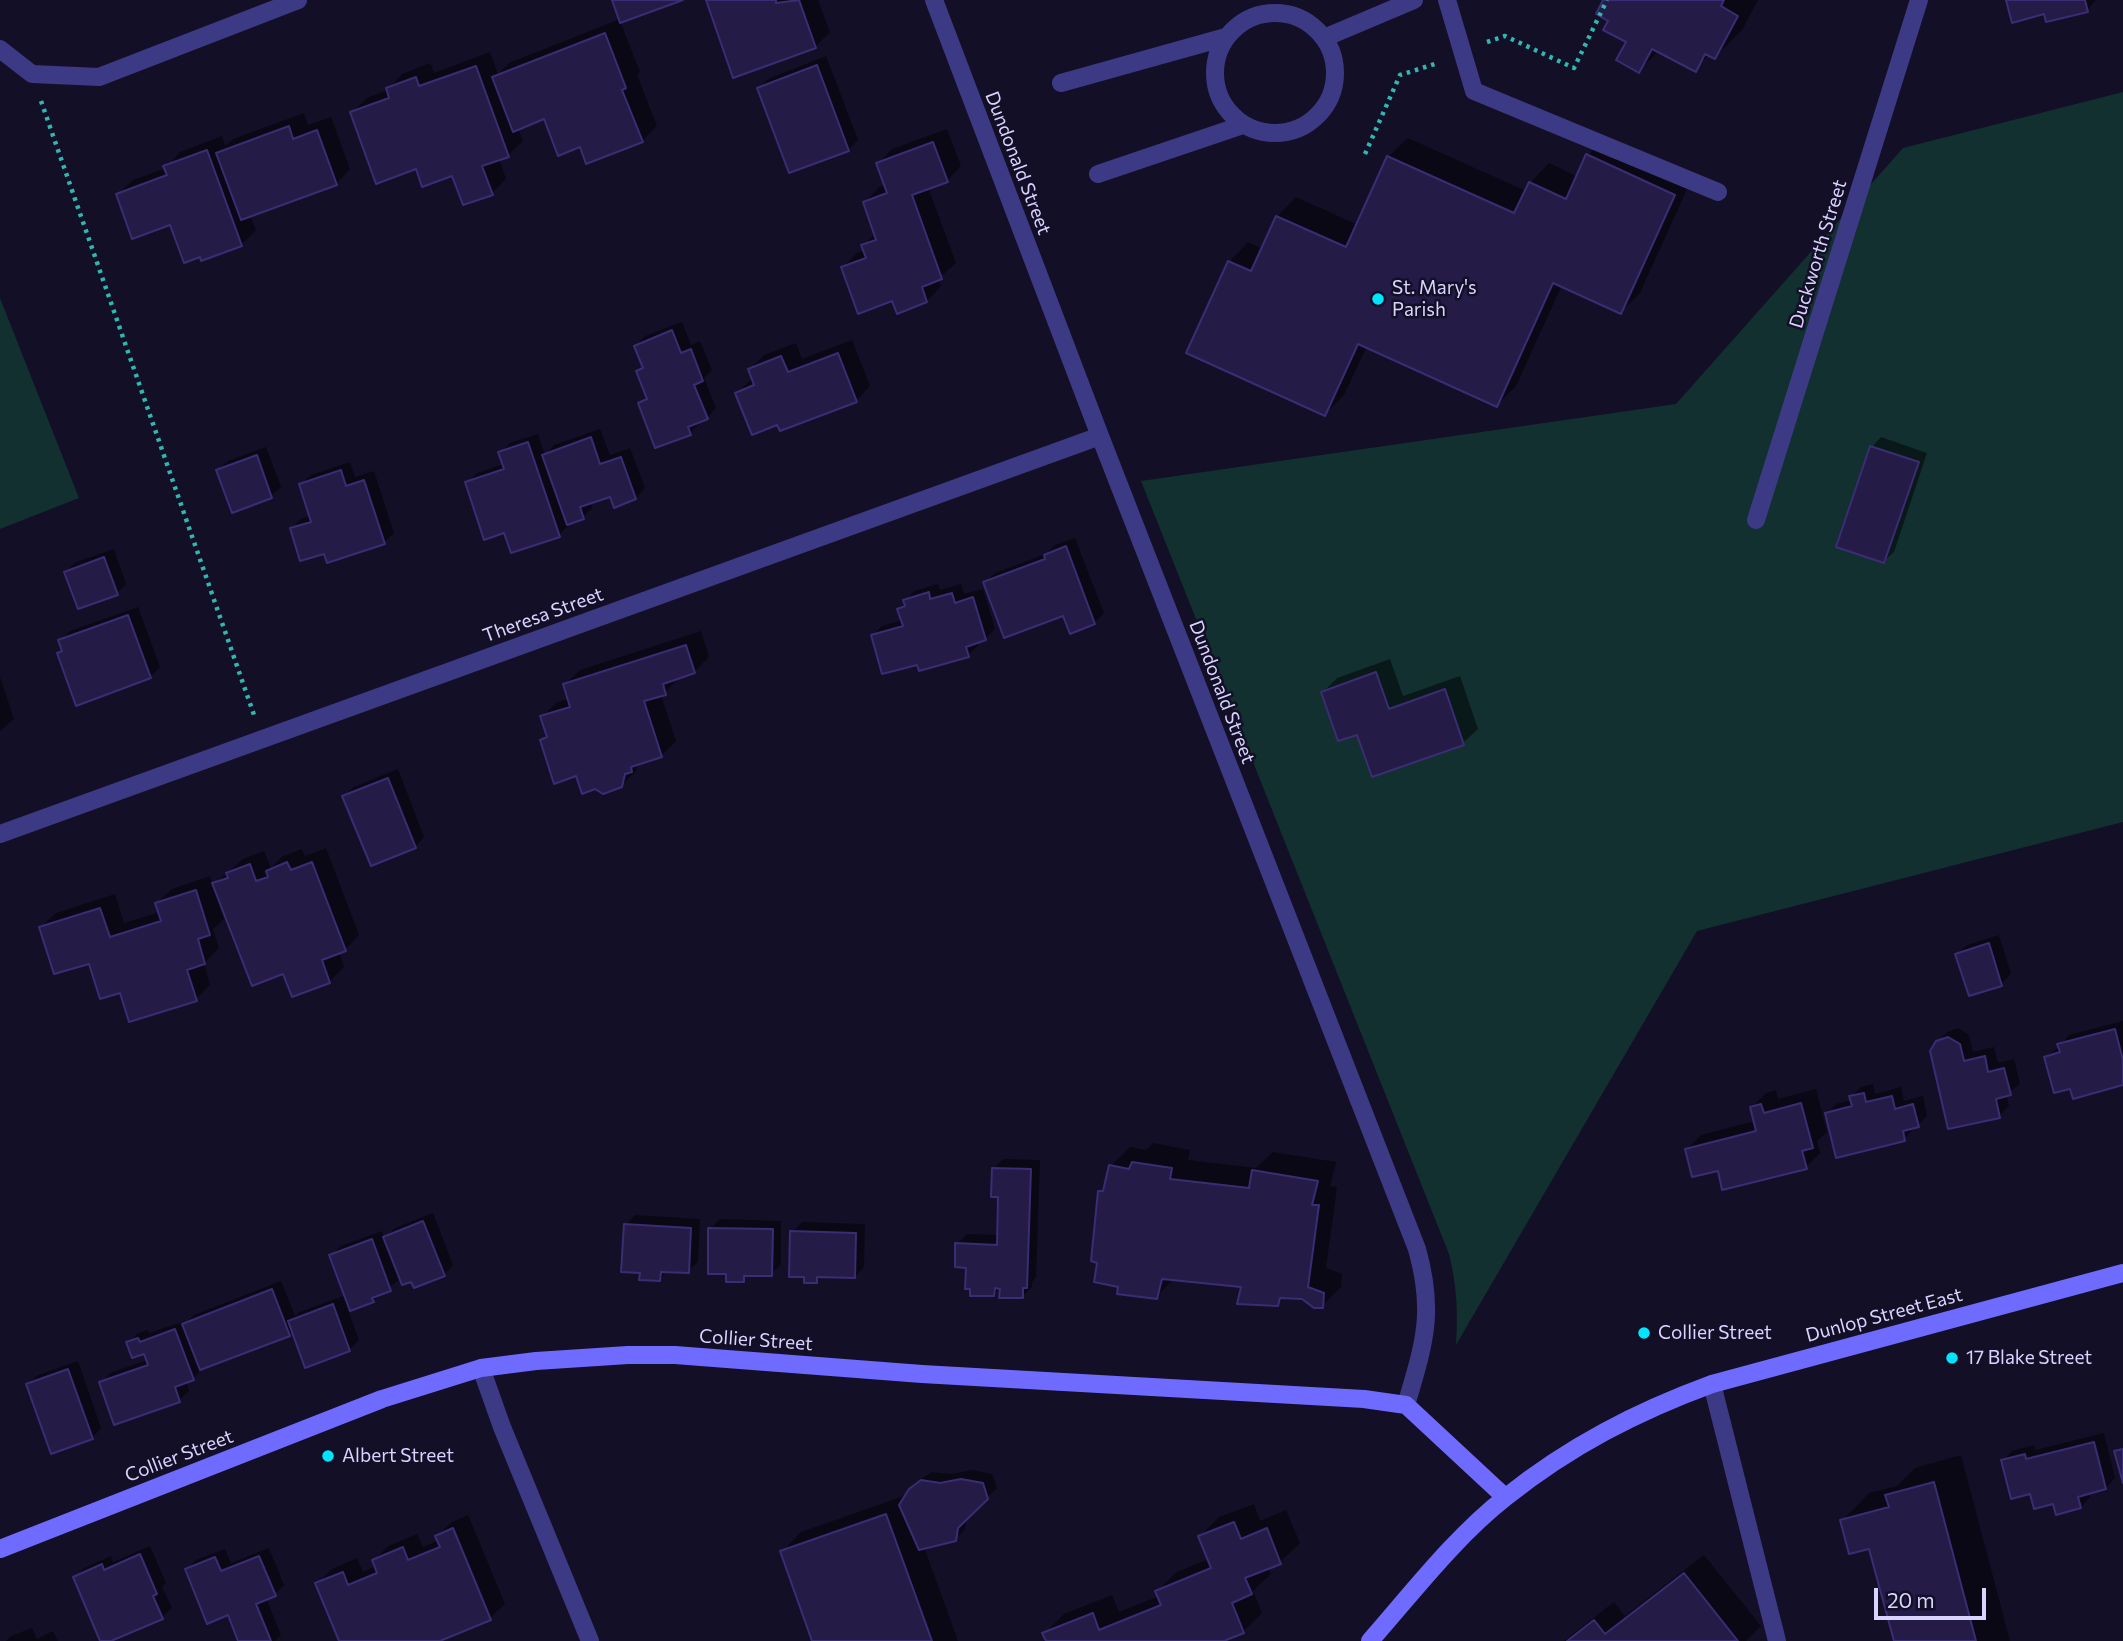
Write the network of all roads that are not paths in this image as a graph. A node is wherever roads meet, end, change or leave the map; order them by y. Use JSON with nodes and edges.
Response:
{"nodes":[{"id":1,"x":299,"y":0,"type":"edge"},
{"id":2,"x":934,"y":0,"type":"edge"},
{"id":3,"x":1414,"y":0,"type":"edge"},
{"id":4,"x":1447,"y":0,"type":"edge"},
{"id":5,"x":1919,"y":0,"type":"edge"},
{"id":6,"x":1259,"y":7,"type":"edge"},
{"id":7,"x":1226,"y":37,"type":"junction"},
{"id":8,"x":1324,"y":38,"type":"junction"},
{"id":9,"x":0,"y":49,"type":"edge"},
{"id":10,"x":1061,"y":83,"type":"dead end"},
{"id":11,"x":1243,"y":125,"type":"junction"},
{"id":12,"x":1098,"y":174,"type":"dead end"},
{"id":13,"x":1718,"y":192,"type":"dead end"},
{"id":14,"x":1100,"y":436,"type":"junction"},
{"id":15,"x":1756,"y":520,"type":"dead end"},
{"id":16,"x":0,"y":834,"type":"edge"},
{"id":17,"x":2123,"y":1273,"type":"edge"},
{"id":18,"x":481,"y":1368,"type":"junction"},
{"id":19,"x":1712,"y":1384,"type":"junction"},
{"id":20,"x":1406,"y":1405,"type":"junction"},
{"id":21,"x":1505,"y":1497,"type":"junction"},
{"id":22,"x":0,"y":1549,"type":"edge"},
{"id":23,"x":590,"y":1641,"type":"edge"},
{"id":24,"x":1370,"y":1641,"type":"edge"},
{"id":25,"x":1777,"y":1641,"type":"edge"}],
"edges":[{"from":1,"to":9,"type":"street"},
{"from":2,"to":14,"type":"street","name":"Dundonald Street"},
{"from":3,"to":8,"type":"street"},
{"from":4,"to":13,"type":"street"},
{"from":5,"to":15,"type":"street","name":"Duckworth Street"},
{"from":6,"to":7,"type":"street"},
{"from":6,"to":8,"type":"street"},
{"from":7,"to":10,"type":"street"},
{"from":7,"to":11,"type":"street"},
{"from":8,"to":11,"type":"street"},
{"from":11,"to":12,"type":"street"},
{"from":14,"to":16,"type":"street","name":"Theresa Street"},
{"from":14,"to":20,"type":"street","name":"Dundonald Street"},
{"from":17,"to":19,"type":"street","name":"Dunlop Street East"},
{"from":18,"to":20,"type":"street","name":"Collier Street"},
{"from":18,"to":22,"type":"street","name":"Collier Street"},
{"from":18,"to":23,"type":"street"},
{"from":19,"to":21,"type":"street","name":"Dunlop Street East"},
{"from":19,"to":25,"type":"street"},
{"from":20,"to":21,"type":"street"},
{"from":21,"to":24,"type":"street","name":"Dunlop Street East"}]}
